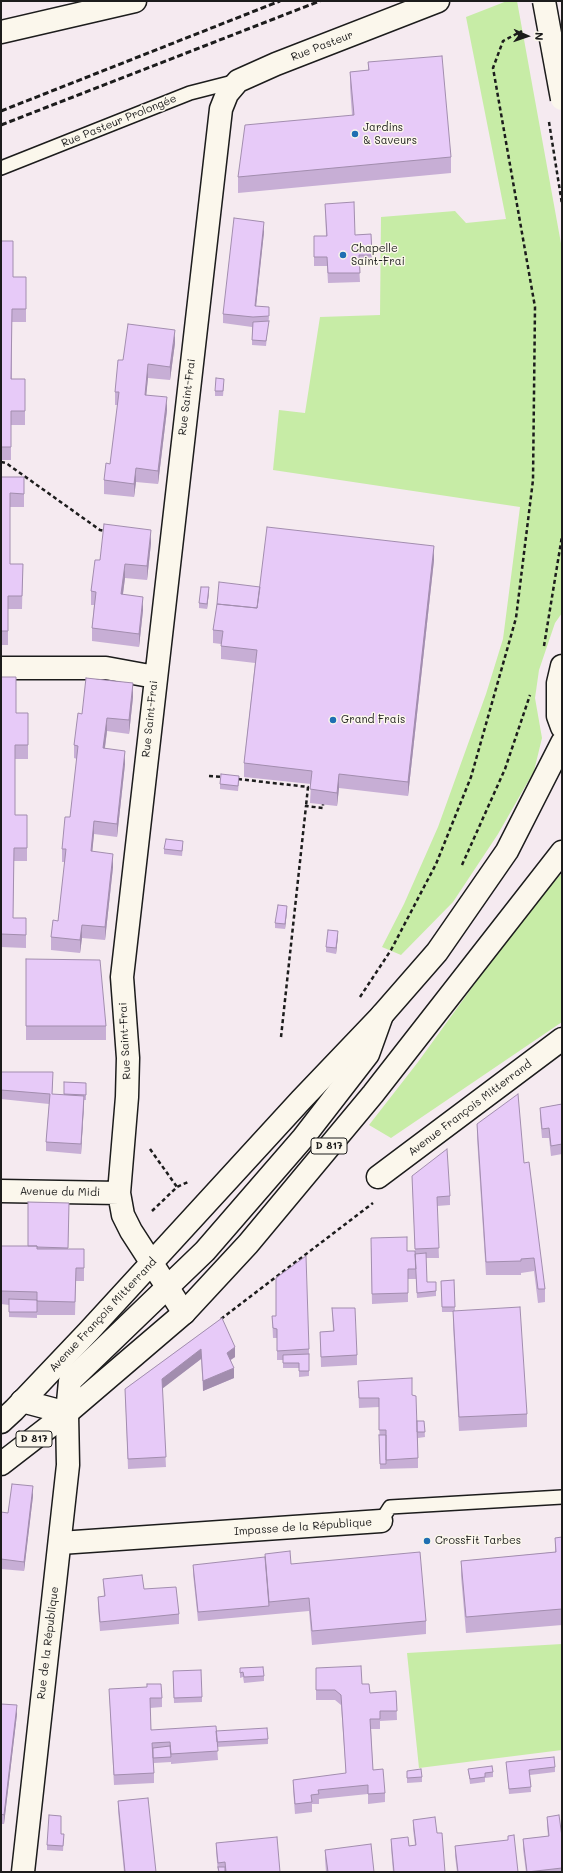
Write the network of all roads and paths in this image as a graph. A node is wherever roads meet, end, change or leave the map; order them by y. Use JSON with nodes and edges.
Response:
{"nodes":[{"id":1,"x":135,"y":1,"type":"edge"},
{"id":2,"x":438,"y":1,"type":"edge"},
{"id":3,"x":544,"y":1,"type":"edge"},
{"id":4,"x":525,"y":29,"type":"dead end"},
{"id":5,"x":1,"y":32,"type":"edge"},
{"id":6,"x":238,"y":81,"type":"junction"},
{"id":7,"x":562,"y":99,"type":"edge"},
{"id":8,"x":221,"y":109,"type":"joint"},
{"id":9,"x":1,"y":168,"type":"edge"},
{"id":10,"x":1,"y":462,"type":"edge"},
{"id":11,"x":108,"y":531,"type":"edge"},
{"id":12,"x":562,"y":536,"type":"edge"},
{"id":13,"x":544,"y":647,"type":"dead end"},
{"id":14,"x":562,"y":666,"type":"edge"},
{"id":15,"x":1,"y":668,"type":"edge"},
{"id":16,"x":155,"y":677,"type":"junction"},
{"id":17,"x":531,"y":691,"type":"dead end"},
{"id":18,"x":562,"y":727,"type":"edge"},
{"id":19,"x":562,"y":743,"type":"edge"},
{"id":20,"x":209,"y":776,"type":"dead end"},
{"id":21,"x":224,"y":777,"type":"edge"},
{"id":22,"x":232,"y":778,"type":"edge"},
{"id":23,"x":323,"y":804,"type":"edge"},
{"id":24,"x":306,"y":806,"type":"junction"},
{"id":25,"x":562,"y":852,"type":"edge"},
{"id":26,"x":459,"y":872,"type":"dead end"},
{"id":27,"x":357,"y":1001,"type":"dead end"},
{"id":28,"x":382,"y":1015,"type":"junction"},
{"id":29,"x":281,"y":1037,"type":"dead end"},
{"id":30,"x":562,"y":1039,"type":"edge"},
{"id":31,"x":378,"y":1177,"type":"dead end"},
{"id":32,"x":190,"y":1181,"type":"dead end"},
{"id":33,"x":1,"y":1192,"type":"edge"},
{"id":34,"x":119,"y":1193,"type":"junction"},
{"id":35,"x":375,"y":1202,"type":"dead end"},
{"id":36,"x":131,"y":1231,"type":"junction"},
{"id":37,"x":153,"y":1265,"type":"junction"},
{"id":38,"x":168,"y":1287,"type":"junction"},
{"id":39,"x":184,"y":1313,"type":"junction"},
{"id":40,"x":220,"y":1319,"type":"edge"},
{"id":41,"x":22,"y":1401,"type":"junction"},
{"id":42,"x":67,"y":1413,"type":"junction"},
{"id":43,"x":1,"y":1422,"type":"edge"},
{"id":44,"x":1,"y":1464,"type":"edge"},
{"id":45,"x":562,"y":1497,"type":"edge"},
{"id":46,"x":381,"y":1521,"type":"joint"},
{"id":47,"x":60,"y":1543,"type":"junction"},
{"id":48,"x":23,"y":1872,"type":"edge"}],
"edges":[{"from":1,"to":5,"type":"street"},
{"from":2,"to":6,"type":"street","name":"Rue Pasteur"},
{"from":3,"to":7,"type":"street","bridge":true},
{"from":4,"to":27,"type":"path"},
{"from":6,"to":8,"type":"street","name":"Rue Pasteur"},
{"from":6,"to":9,"type":"lane","name":"Rue Pasteur Prolongée"},
{"from":8,"to":16,"type":"street","name":"Rue Saint-Frai"},
{"from":10,"to":11,"type":"path"},
{"from":12,"to":13,"type":"path"},
{"from":14,"to":18,"type":"street"},
{"from":15,"to":16,"type":"street"},
{"from":16,"to":34,"type":"street","name":"Rue Saint-Frai"},
{"from":17,"to":26,"type":"path"},
{"from":19,"to":28,"type":"street","name":"Avenue François Mitterrand"},
{"from":20,"to":21,"type":"path"},
{"from":22,"to":24,"type":"path"},
{"from":23,"to":24,"type":"path"},
{"from":24,"to":29,"type":"path"},
{"from":25,"to":39,"type":"street","number":"D 817"},
{"from":28,"to":37,"type":"street","name":"Avenue François Mitterrand"},
{"from":28,"to":38,"type":"street","name":"Rue de la République"},
{"from":30,"to":31,"type":"street","name":"Avenue François Mitterrand"},
{"from":32,"to":36,"type":"path"},
{"from":33,"to":34,"type":"street","name":"Avenue du Midi"},
{"from":34,"to":36,"type":"street","name":"Rue Saint-Frai"},
{"from":35,"to":40,"type":"path"},
{"from":36,"to":37,"type":"street","name":"Rue Saint-Frai"},
{"from":37,"to":38,"type":"street","name":"Rue Saint-Frai"},
{"from":37,"to":41,"type":"street","name":"Avenue François Mitterrand"},
{"from":38,"to":39,"type":"street","name":"Rue Saint-Frai"},
{"from":38,"to":42,"type":"street","name":"Rue de la République"},
{"from":39,"to":42,"type":"street","number":"D 817"},
{"from":41,"to":42,"type":"street"},
{"from":41,"to":43,"type":"street","name":"Avenue François Mitterrand"},
{"from":42,"to":44,"type":"street","number":"D 817"},
{"from":42,"to":47,"type":"street","name":"Rue de la République"},
{"from":45,"to":46,"type":"lane","name":"Impasse de la République"},
{"from":46,"to":47,"type":"street","name":"Impasse de la République"},
{"from":47,"to":48,"type":"street","name":"Rue de la République"}]}
